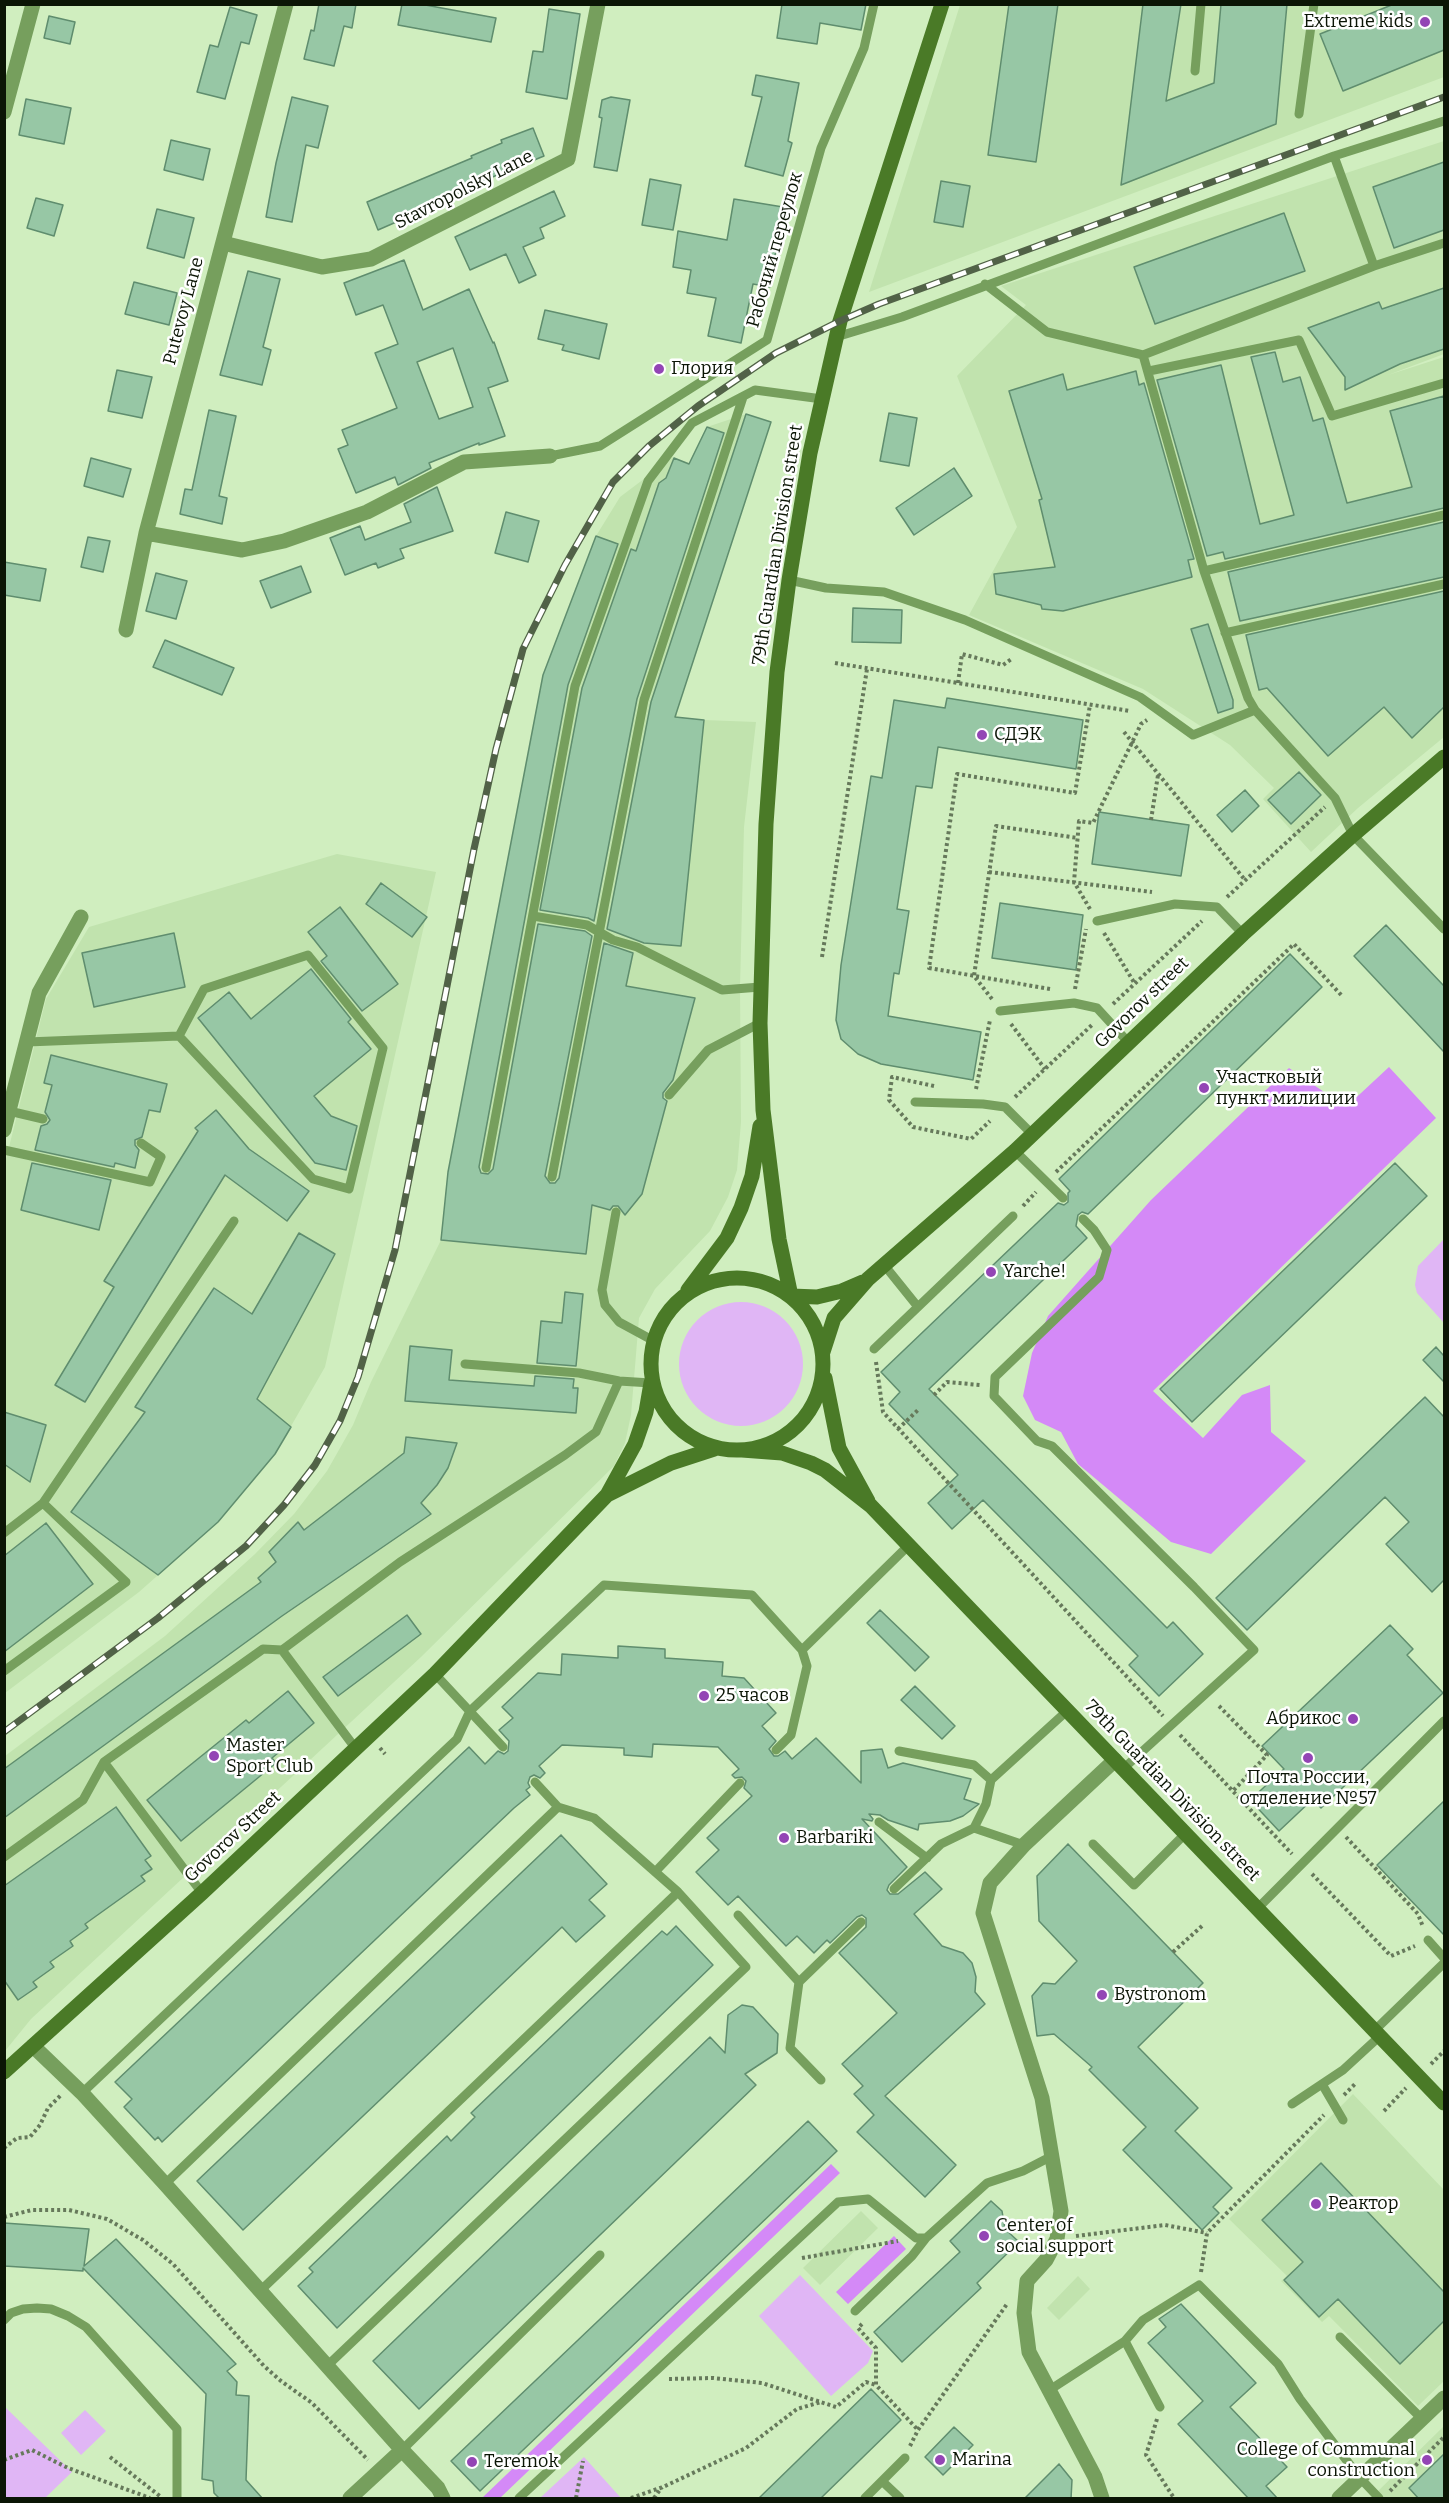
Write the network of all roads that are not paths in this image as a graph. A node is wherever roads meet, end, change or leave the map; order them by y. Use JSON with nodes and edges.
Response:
{"nodes":[{"id":1,"x":33,"y":4,"type":"edge"},
{"id":2,"x":286,"y":4,"type":"edge"},
{"id":3,"x":598,"y":4,"type":"edge"},
{"id":4,"x":874,"y":4,"type":"edge"},
{"id":5,"x":942,"y":4,"type":"edge"},
{"id":6,"x":1201,"y":4,"type":"edge"},
{"id":7,"x":1314,"y":4,"type":"edge"},
{"id":8,"x":1195,"y":71,"type":"dead end"},
{"id":9,"x":4,"y":112,"type":"edge"},
{"id":10,"x":1299,"y":114,"type":"dead end"},
{"id":11,"x":1444,"y":121,"type":"edge"},
{"id":12,"x":1334,"y":156,"type":"junction"},
{"id":13,"x":223,"y":243,"type":"junction"},
{"id":14,"x":1444,"y":243,"type":"edge"},
{"id":15,"x":1374,"y":266,"type":"junction"},
{"id":16,"x":985,"y":285,"type":"junction"},
{"id":17,"x":836,"y":337,"type":"junction"},
{"id":18,"x":1143,"y":355,"type":"junction"},
{"id":19,"x":1149,"y":371,"type":"junction"},
{"id":20,"x":1444,"y":383,"type":"edge"},
{"id":21,"x":743,"y":397,"type":"junction"},
{"id":22,"x":822,"y":399,"type":"junction"},
{"id":23,"x":550,"y":456,"type":"joint"},
{"id":24,"x":1444,"y":515,"type":"edge"},
{"id":25,"x":146,"y":533,"type":"junction"},
{"id":26,"x":1204,"y":571,"type":"junction"},
{"id":27,"x":789,"y":580,"type":"junction"},
{"id":28,"x":1444,"y":584,"type":"edge"},
{"id":29,"x":126,"y":630,"type":"dead end"},
{"id":30,"x":1225,"y":633,"type":"junction"},
{"id":31,"x":1255,"y":710,"type":"junction"},
{"id":32,"x":1444,"y":758,"type":"edge"},
{"id":33,"x":1353,"y":835,"type":"junction"},
{"id":34,"x":533,"y":916,"type":"junction"},
{"id":35,"x":81,"y":917,"type":"dead end"},
{"id":36,"x":1097,"y":921,"type":"road end"},
{"id":37,"x":1444,"y":929,"type":"edge"},
{"id":38,"x":600,"y":932,"type":"junction"},
{"id":39,"x":1243,"y":934,"type":"junction"},
{"id":40,"x":760,"y":987,"type":"junction"},
{"id":41,"x":1000,"y":1011,"type":"road end"},
{"id":42,"x":760,"y":1023,"type":"junction"},
{"id":43,"x":179,"y":1036,"type":"junction"},
{"id":44,"x":27,"y":1042,"type":"junction"},
{"id":45,"x":1129,"y":1043,"type":"junction"},
{"id":46,"x":669,"y":1095,"type":"dead end"},
{"id":47,"x":915,"y":1102,"type":"dead end"},
{"id":48,"x":763,"y":1110,"type":"junction"},
{"id":49,"x":9,"y":1111,"type":"junction"},
{"id":50,"x":43,"y":1119,"type":"dead end"},
{"id":51,"x":4,"y":1130,"type":"edge"},
{"id":52,"x":1032,"y":1134,"type":"junction"},
{"id":53,"x":141,"y":1143,"type":"dead end"},
{"id":54,"x":4,"y":1150,"type":"edge"},
{"id":55,"x":1015,"y":1151,"type":"junction"},
{"id":56,"x":486,"y":1168,"type":"dead end"},
{"id":57,"x":552,"y":1177,"type":"dead end"},
{"id":58,"x":1063,"y":1198,"type":"dead end"},
{"id":59,"x":616,"y":1212,"type":"dead end"},
{"id":60,"x":1013,"y":1216,"type":"road end"},
{"id":61,"x":1083,"y":1219,"type":"dead end"},
{"id":62,"x":234,"y":1221,"type":"dead end"},
{"id":63,"x":885,"y":1266,"type":"junction"},
{"id":64,"x":868,"y":1279,"type":"junction"},
{"id":65,"x":791,"y":1296,"type":"junction"},
{"id":66,"x":680,"y":1299,"type":"junction"},
{"id":67,"x":918,"y":1307,"type":"junction"},
{"id":68,"x":654,"y":1341,"type":"junction"},
{"id":69,"x":874,"y":1349,"type":"road end"},
{"id":70,"x":823,"y":1352,"type":"junction"},
{"id":71,"x":465,"y":1364,"type":"dead end"},
{"id":72,"x":823,"y":1369,"type":"junction"},
{"id":73,"x":619,"y":1381,"type":"junction"},
{"id":74,"x":651,"y":1383,"type":"junction"},
{"id":75,"x":714,"y":1449,"type":"junction"},
{"id":76,"x":742,"y":1450,"type":"junction"},
{"id":77,"x":607,"y":1495,"type":"junction"},
{"id":78,"x":43,"y":1503,"type":"junction"},
{"id":79,"x":871,"y":1506,"type":"junction"},
{"id":80,"x":4,"y":1533,"type":"edge"},
{"id":81,"x":909,"y":1545,"type":"junction"},
{"id":82,"x":282,"y":1650,"type":"junction"},
{"id":83,"x":802,"y":1650,"type":"junction"},
{"id":84,"x":4,"y":1671,"type":"edge"},
{"id":85,"x":435,"y":1674,"type":"junction"},
{"id":86,"x":1068,"y":1710,"type":"junction"},
{"id":87,"x":470,"y":1711,"type":"junction"},
{"id":88,"x":1444,"y":1721,"type":"edge"},
{"id":89,"x":503,"y":1747,"type":"dead end"},
{"id":90,"x":356,"y":1749,"type":"junction"},
{"id":91,"x":776,"y":1750,"type":"dead end"},
{"id":92,"x":898,"y":1751,"type":"dead end"},
{"id":93,"x":104,"y":1762,"type":"junction"},
{"id":94,"x":1120,"y":1764,"type":"junction"},
{"id":95,"x":991,"y":1780,"type":"junction"},
{"id":96,"x":535,"y":1782,"type":"dead end"},
{"id":97,"x":740,"y":1783,"type":"dead end"},
{"id":98,"x":558,"y":1807,"type":"junction"},
{"id":99,"x":879,"y":1822,"type":"dead end"},
{"id":100,"x":974,"y":1828,"type":"junction"},
{"id":101,"x":1186,"y":1833,"type":"junction"},
{"id":102,"x":1093,"y":1844,"type":"dead end"},
{"id":103,"x":1024,"y":1845,"type":"junction"},
{"id":104,"x":4,"y":1857,"type":"edge"},
{"id":105,"x":927,"y":1858,"type":"junction"},
{"id":106,"x":655,"y":1872,"type":"junction"},
{"id":107,"x":894,"y":1889,"type":"dead end"},
{"id":108,"x":678,"y":1892,"type":"junction"},
{"id":109,"x":202,"y":1893,"type":"junction"},
{"id":110,"x":1258,"y":1908,"type":"junction"},
{"id":111,"x":738,"y":1915,"type":"dead end"},
{"id":112,"x":861,"y":1922,"type":"dead end"},
{"id":113,"x":1428,"y":1940,"type":"road end"},
{"id":114,"x":1444,"y":1958,"type":"edge"},
{"id":115,"x":1444,"y":1963,"type":"edge"},
{"id":116,"x":799,"y":1982,"type":"junction"},
{"id":117,"x":1377,"y":2033,"type":"junction"},
{"id":118,"x":33,"y":2046,"type":"junction"},
{"id":119,"x":4,"y":2072,"type":"edge"},
{"id":120,"x":820,"y":2080,"type":"dead end"},
{"id":121,"x":1322,"y":2084,"type":"junction"},
{"id":122,"x":77,"y":2088,"type":"junction"},
{"id":123,"x":1444,"y":2102,"type":"edge"},
{"id":124,"x":1292,"y":2104,"type":"dead end"},
{"id":125,"x":1343,"y":2120,"type":"dead end"},
{"id":126,"x":1052,"y":2156,"type":"junction"},
{"id":127,"x":165,"y":2184,"type":"junction"},
{"id":128,"x":921,"y":2238,"type":"junction"},
{"id":129,"x":600,"y":2255,"type":"dead end"},
{"id":130,"x":260,"y":2291,"type":"junction"},
{"id":131,"x":855,"y":2312,"type":"dead end"},
{"id":132,"x":4,"y":2320,"type":"edge"},
{"id":133,"x":1340,"y":2337,"type":"dead end"},
{"id":134,"x":1125,"y":2341,"type":"junction"},
{"id":135,"x":327,"y":2366,"type":"junction"},
{"id":136,"x":1048,"y":2391,"type":"junction"},
{"id":137,"x":1444,"y":2398,"type":"edge"},
{"id":138,"x":1160,"y":2407,"type":"road end"},
{"id":139,"x":1422,"y":2419,"type":"junction"},
{"id":140,"x":402,"y":2450,"type":"junction"},
{"id":141,"x":905,"y":2458,"type":"road end"},
{"id":142,"x":1360,"y":2478,"type":"junction"},
{"id":143,"x":883,"y":2482,"type":"junction"},
{"id":144,"x":177,"y":2499,"type":"edge"},
{"id":145,"x":350,"y":2499,"type":"edge"},
{"id":146,"x":443,"y":2499,"type":"edge"},
{"id":147,"x":519,"y":2499,"type":"edge"},
{"id":148,"x":865,"y":2499,"type":"edge"},
{"id":149,"x":900,"y":2499,"type":"edge"},
{"id":150,"x":1102,"y":2499,"type":"edge"},
{"id":151,"x":1339,"y":2499,"type":"edge"},
{"id":152,"x":1381,"y":2499,"type":"edge"}],
"edges":[{"from":1,"to":9,"type":"street"},
{"from":2,"to":13,"type":"street","name":"Putevoy Lane"},
{"from":3,"to":13,"type":"street","name":"Stavropolsky Lane"},
{"from":4,"to":23,"type":"lane","name":"Рабочий переулок"},
{"from":5,"to":17,"type":"main road","name":"79th Guardian Division street"},
{"from":6,"to":8,"type":"lane"},
{"from":7,"to":10,"type":"lane"},
{"from":11,"to":12,"type":"lane"},
{"from":12,"to":15,"type":"lane"},
{"from":12,"to":16,"type":"lane"},
{"from":13,"to":25,"type":"street","name":"Putevoy Lane"},
{"from":14,"to":15,"type":"lane"},
{"from":15,"to":18,"type":"lane"},
{"from":16,"to":17,"type":"lane"},
{"from":16,"to":18,"type":"lane"},
{"from":17,"to":22,"type":"main road","name":"79th Guardian Division street"},
{"from":18,"to":19,"type":"lane"},
{"from":19,"to":20,"type":"lane"},
{"from":19,"to":26,"type":"lane"},
{"from":21,"to":22,"type":"lane"},
{"from":21,"to":34,"type":"lane"},
{"from":21,"to":38,"type":"lane"},
{"from":22,"to":27,"type":"main road","name":"79th Guardian Division street"},
{"from":23,"to":25,"type":"street"},
{"from":24,"to":26,"type":"lane"},
{"from":25,"to":29,"type":"street","name":"Putevoy Lane"},
{"from":26,"to":30,"type":"lane"},
{"from":27,"to":31,"type":"lane"},
{"from":27,"to":40,"type":"main road","name":"79th Guardian Division street"},
{"from":28,"to":30,"type":"lane"},
{"from":30,"to":31,"type":"lane"},
{"from":31,"to":33,"type":"lane"},
{"from":32,"to":33,"type":"main road","name":"Govorov street"},
{"from":33,"to":37,"type":"lane"},
{"from":33,"to":39,"type":"main road","name":"Govorov street"},
{"from":34,"to":38,"type":"lane"},
{"from":34,"to":56,"type":"lane"},
{"from":35,"to":44,"type":"street"},
{"from":36,"to":39,"type":"lane"},
{"from":38,"to":40,"type":"lane"},
{"from":38,"to":57,"type":"lane"},
{"from":39,"to":45,"type":"main road","name":"Govorov street"},
{"from":40,"to":42,"type":"main road","name":"79th Guardian Division street"},
{"from":41,"to":45,"type":"lane"},
{"from":42,"to":46,"type":"lane"},
{"from":42,"to":48,"type":"main road","name":"79th Guardian Division street"},
{"from":43,"to":43,"type":"lane"},
{"from":43,"to":44,"type":"lane"},
{"from":44,"to":49,"type":"street"},
{"from":45,"to":52,"type":"main road","name":"Govorov street"},
{"from":47,"to":52,"type":"lane"},
{"from":48,"to":65,"type":"main road","name":"79th Guardian Division street"},
{"from":48,"to":66,"type":"main road","name":"79th Guardian Division street"},
{"from":49,"to":50,"type":"lane"},
{"from":49,"to":51,"type":"street"},
{"from":52,"to":55,"type":"main road","name":"Govorov street"},
{"from":53,"to":54,"type":"lane"},
{"from":55,"to":58,"type":"lane"},
{"from":55,"to":63,"type":"main road","name":"Govorov street"},
{"from":59,"to":68,"type":"lane"},
{"from":60,"to":67,"type":"lane"},
{"from":61,"to":94,"type":"lane"},
{"from":62,"to":78,"type":"lane"},
{"from":63,"to":64,"type":"main road","name":"Govorov street"},
{"from":63,"to":67,"type":"lane"},
{"from":64,"to":65,"type":"main road"},
{"from":64,"to":70,"type":"main road"},
{"from":65,"to":66,"type":"main road"},
{"from":65,"to":70,"type":"main road"},
{"from":66,"to":68,"type":"main road"},
{"from":67,"to":69,"type":"lane"},
{"from":68,"to":74,"type":"main road"},
{"from":70,"to":72,"type":"main road"},
{"from":71,"to":73,"type":"lane"},
{"from":72,"to":76,"type":"main road"},
{"from":72,"to":79,"type":"main road","name":"79th Guardian Division street"},
{"from":73,"to":74,"type":"lane"},
{"from":73,"to":82,"type":"lane"},
{"from":74,"to":75,"type":"main road"},
{"from":74,"to":77,"type":"main road"},
{"from":75,"to":76,"type":"main road"},
{"from":75,"to":77,"type":"main road"},
{"from":76,"to":79,"type":"main road","name":"79th Guardian Division street"},
{"from":77,"to":85,"type":"main road","name":"Govorov Street"},
{"from":78,"to":80,"type":"lane"},
{"from":78,"to":84,"type":"lane"},
{"from":79,"to":81,"type":"main road","name":"79th Guardian Division street"},
{"from":81,"to":83,"type":"lane"},
{"from":81,"to":86,"type":"main road","name":"79th Guardian Division street"},
{"from":82,"to":90,"type":"lane"},
{"from":82,"to":93,"type":"lane"},
{"from":83,"to":87,"type":"lane"},
{"from":83,"to":91,"type":"lane"},
{"from":85,"to":87,"type":"lane"},
{"from":85,"to":90,"type":"main road","name":"Govorov Street"},
{"from":86,"to":94,"type":"main road","name":"79th Guardian Division street"},
{"from":86,"to":95,"type":"lane"},
{"from":87,"to":89,"type":"lane"},
{"from":87,"to":122,"type":"lane"},
{"from":88,"to":110,"type":"lane"},
{"from":90,"to":109,"type":"main road","name":"Govorov Street"},
{"from":92,"to":95,"type":"lane"},
{"from":93,"to":104,"type":"lane"},
{"from":93,"to":109,"type":"lane"},
{"from":94,"to":101,"type":"main road","name":"79th Guardian Division street"},
{"from":94,"to":103,"type":"street"},
{"from":95,"to":100,"type":"lane"},
{"from":96,"to":98,"type":"lane"},
{"from":97,"to":106,"type":"lane"},
{"from":98,"to":106,"type":"lane"},
{"from":98,"to":127,"type":"lane"},
{"from":99,"to":105,"type":"lane"},
{"from":100,"to":103,"type":"lane"},
{"from":100,"to":105,"type":"lane"},
{"from":101,"to":102,"type":"lane"},
{"from":101,"to":110,"type":"main road","name":"79th Guardian Division street"},
{"from":103,"to":126,"type":"street"},
{"from":105,"to":107,"type":"lane"},
{"from":106,"to":108,"type":"lane"},
{"from":108,"to":130,"type":"lane"},
{"from":108,"to":135,"type":"lane"},
{"from":109,"to":118,"type":"main road","name":"Govorov Street"},
{"from":110,"to":117,"type":"main road","name":"79th Guardian Division street"},
{"from":111,"to":116,"type":"lane"},
{"from":112,"to":116,"type":"lane"},
{"from":113,"to":114,"type":"lane"},
{"from":115,"to":117,"type":"lane"},
{"from":116,"to":120,"type":"lane"},
{"from":117,"to":121,"type":"lane"},
{"from":117,"to":123,"type":"main road","name":"79th Guardian Division street"},
{"from":118,"to":119,"type":"main road","name":"Govorov Street"},
{"from":118,"to":122,"type":"street"},
{"from":121,"to":124,"type":"lane"},
{"from":121,"to":125,"type":"lane"},
{"from":122,"to":127,"type":"street"},
{"from":126,"to":128,"type":"lane"},
{"from":126,"to":136,"type":"street"},
{"from":127,"to":130,"type":"street"},
{"from":128,"to":131,"type":"lane"},
{"from":128,"to":147,"type":"lane"},
{"from":129,"to":140,"type":"lane"},
{"from":130,"to":135,"type":"street"},
{"from":132,"to":144,"type":"lane"},
{"from":133,"to":139,"type":"lane"},
{"from":134,"to":136,"type":"lane"},
{"from":134,"to":138,"type":"lane"},
{"from":134,"to":142,"type":"lane"},
{"from":135,"to":140,"type":"street"},
{"from":136,"to":150,"type":"street"},
{"from":137,"to":139,"type":"street"},
{"from":139,"to":142,"type":"street"},
{"from":140,"to":145,"type":"street"},
{"from":140,"to":146,"type":"street"},
{"from":141,"to":143,"type":"lane"},
{"from":142,"to":151,"type":"street"},
{"from":142,"to":152,"type":"lane"},
{"from":143,"to":148,"type":"lane"},
{"from":143,"to":149,"type":"lane"}]}
